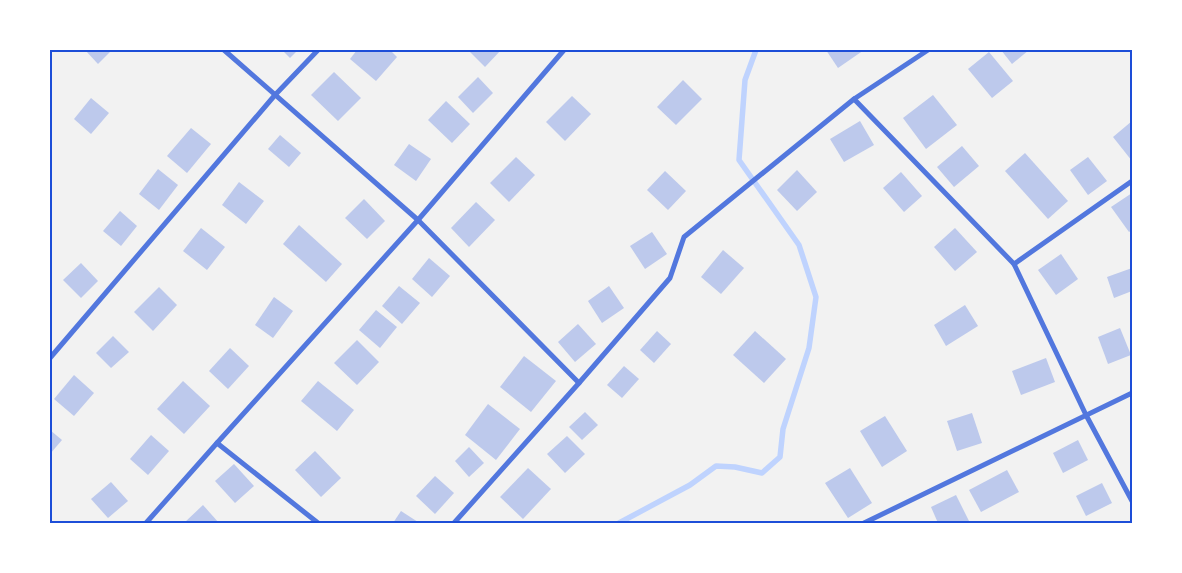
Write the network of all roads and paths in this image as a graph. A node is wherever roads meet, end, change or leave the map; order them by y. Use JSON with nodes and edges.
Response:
{"nodes":[{"id":1,"x":224,"y":50,"type":"edge"},
{"id":2,"x":318,"y":50,"type":"edge"},
{"id":3,"x":564,"y":50,"type":"edge"},
{"id":4,"x":928,"y":50,"type":"edge"},
{"id":5,"x":275,"y":95,"type":"junction"},
{"id":6,"x":854,"y":100,"type":"junction"},
{"id":7,"x":1132,"y":181,"type":"edge"},
{"id":8,"x":418,"y":220,"type":"junction"},
{"id":9,"x":1014,"y":264,"type":"junction"},
{"id":10,"x":50,"y":358,"type":"edge"},
{"id":11,"x":579,"y":383,"type":"junction"},
{"id":12,"x":1132,"y":393,"type":"edge"},
{"id":13,"x":1086,"y":415,"type":"junction"},
{"id":14,"x":217,"y":443,"type":"junction"},
{"id":15,"x":1132,"y":501,"type":"edge"},
{"id":16,"x":146,"y":523,"type":"edge"},
{"id":17,"x":318,"y":523,"type":"edge"},
{"id":18,"x":454,"y":523,"type":"edge"},
{"id":19,"x":864,"y":523,"type":"edge"}],
"edges":[{"from":1,"to":5,"type":"street"},
{"from":2,"to":5,"type":"street"},
{"from":3,"to":8,"type":"street"},
{"from":4,"to":6,"type":"street"},
{"from":5,"to":8,"type":"street"},
{"from":5,"to":10,"type":"street"},
{"from":6,"to":9,"type":"street"},
{"from":6,"to":11,"type":"street"},
{"from":7,"to":9,"type":"street"},
{"from":8,"to":11,"type":"street"},
{"from":8,"to":14,"type":"street"},
{"from":9,"to":13,"type":"street"},
{"from":11,"to":18,"type":"street"},
{"from":12,"to":13,"type":"street"},
{"from":13,"to":15,"type":"street"},
{"from":13,"to":19,"type":"street"},
{"from":14,"to":16,"type":"street"},
{"from":14,"to":17,"type":"street"}]}
